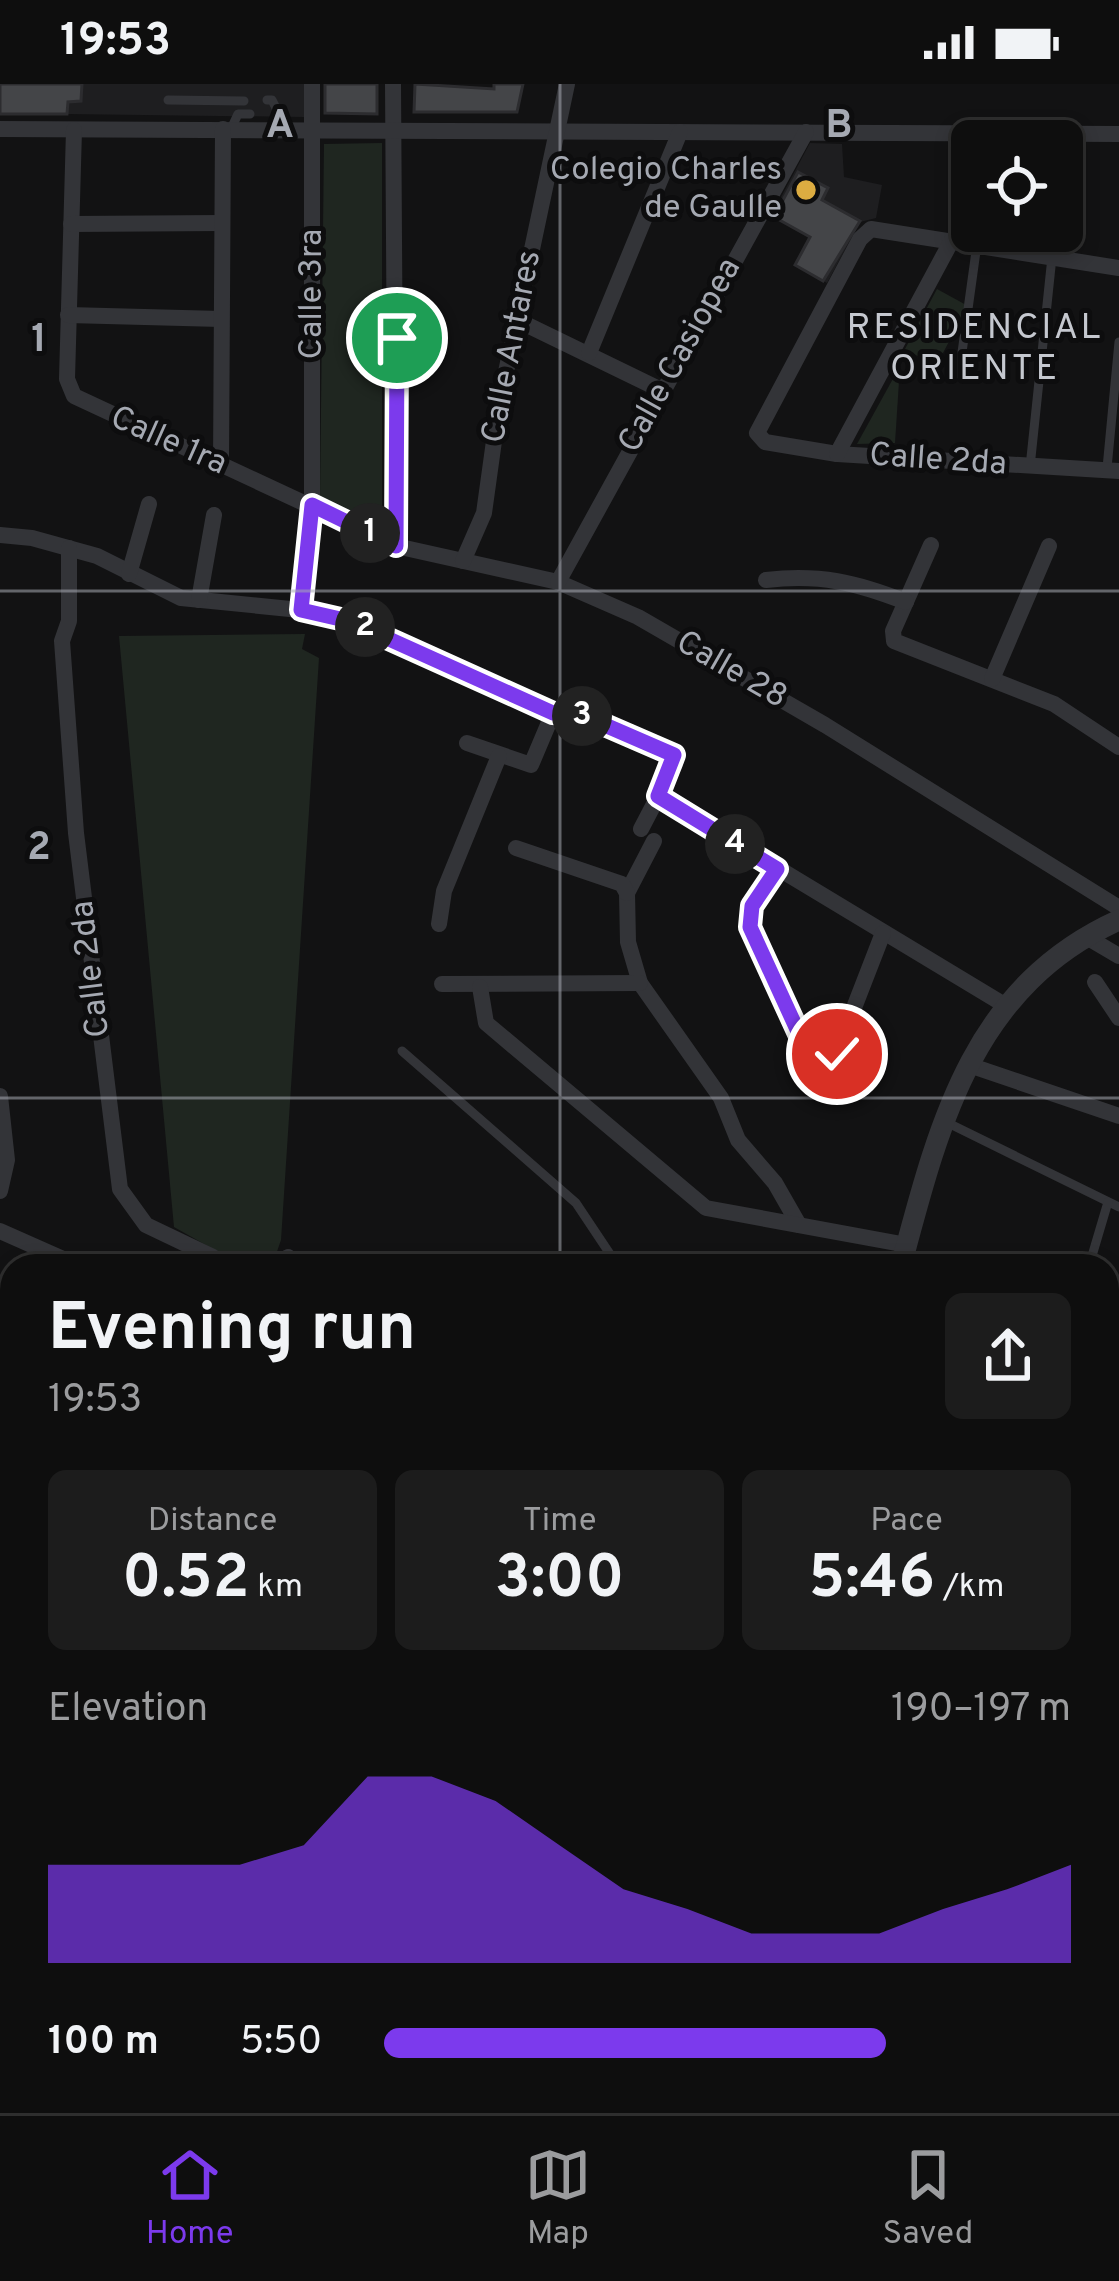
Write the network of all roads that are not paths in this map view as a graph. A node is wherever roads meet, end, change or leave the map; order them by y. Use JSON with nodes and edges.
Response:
{"nodes":[{"id":1,"x":312,"y":84,"type":"edge"},
{"id":2,"x":393,"y":84,"type":"edge"},
{"id":3,"x":567,"y":84,"type":"edge"},
{"id":4,"x":168,"y":100,"type":"dead end"},
{"id":5,"x":267,"y":100,"type":"dead end"},
{"id":6,"x":244,"y":101,"type":"dead end"},
{"id":7,"x":250,"y":114,"type":"dead end"},
{"id":8,"x":276,"y":125,"type":"junction"},
{"id":9,"x":0,"y":129,"type":"edge"},
{"id":10,"x":227,"y":129,"type":"junction"},
{"id":11,"x":314,"y":129,"type":"junction"},
{"id":12,"x":74,"y":130,"type":"junction"},
{"id":13,"x":394,"y":131,"type":"junction"},
{"id":14,"x":556,"y":131,"type":"junction"},
{"id":15,"x":680,"y":132,"type":"junction"},
{"id":16,"x":806,"y":132,"type":"junction"},
{"id":17,"x":1119,"y":134,"type":"edge"},
{"id":18,"x":71,"y":224,"type":"junction"},
{"id":19,"x":222,"y":224,"type":"junction"},
{"id":20,"x":951,"y":240,"type":"edge"},
{"id":21,"x":951,"y":242,"type":"edge"},
{"id":22,"x":976,"y":252,"type":"edge"},
{"id":23,"x":1027,"y":252,"type":"edge"},
{"id":24,"x":1052,"y":256,"type":"junction"},
{"id":25,"x":1119,"y":268,"type":"edge"},
{"id":26,"x":68,"y":315,"type":"junction"},
{"id":27,"x":221,"y":319,"type":"junction"},
{"id":28,"x":517,"y":320,"type":"junction"},
{"id":29,"x":1119,"y":342,"type":"edge"},
{"id":30,"x":589,"y":353,"type":"junction"},
{"id":31,"x":959,"y":374,"type":"dead end"},
{"id":32,"x":661,"y":390,"type":"junction"},
{"id":33,"x":836,"y":454,"type":"junction"},
{"id":34,"x":221,"y":466,"type":"junction"},
{"id":35,"x":1030,"y":467,"type":"junction"},
{"id":36,"x":1113,"y":470,"type":"edge"},
{"id":37,"x":149,"y":504,"type":"dead end"},
{"id":38,"x":312,"y":505,"type":"junction"},
{"id":39,"x":214,"y":515,"type":"dead end"},
{"id":40,"x":0,"y":535,"type":"edge"},
{"id":41,"x":931,"y":544,"type":"dead end"},
{"id":42,"x":396,"y":546,"type":"junction"},
{"id":43,"x":1049,"y":546,"type":"dead end"},
{"id":44,"x":69,"y":548,"type":"junction"},
{"id":45,"x":463,"y":561,"type":"junction"},
{"id":46,"x":129,"y":574,"type":"junction"},
{"id":47,"x":766,"y":580,"type":"dead end"},
{"id":48,"x":558,"y":582,"type":"junction"},
{"id":49,"x":199,"y":600,"type":"junction"},
{"id":50,"x":906,"y":602,"type":"junction"},
{"id":51,"x":301,"y":610,"type":"junction"},
{"id":52,"x":992,"y":679,"type":"junction"},
{"id":53,"x":553,"y":713,"type":"junction"},
{"id":54,"x":467,"y":743,"type":"dead end"},
{"id":55,"x":1119,"y":747,"type":"edge"},
{"id":56,"x":499,"y":757,"type":"junction"},
{"id":57,"x":658,"y":796,"type":"junction"},
{"id":58,"x":516,"y":848,"type":"dead end"},
{"id":59,"x":777,"y":869,"type":"junction"},
{"id":60,"x":627,"y":893,"type":"junction"},
{"id":61,"x":1119,"y":908,"type":"edge"},
{"id":62,"x":1119,"y":920,"type":"edge"},
{"id":63,"x":439,"y":924,"type":"dead end"},
{"id":64,"x":883,"y":933,"type":"junction"},
{"id":65,"x":1085,"y":936,"type":"junction"},
{"id":66,"x":1119,"y":956,"type":"edge"},
{"id":67,"x":1095,"y":982,"type":"dead end"},
{"id":68,"x":640,"y":983,"type":"junction"},
{"id":69,"x":442,"y":984,"type":"dead end"},
{"id":70,"x":480,"y":987,"type":"junction"},
{"id":71,"x":1003,"y":1004,"type":"junction"},
{"id":72,"x":1119,"y":1018,"type":"edge"},
{"id":73,"x":402,"y":1052,"type":"dead end"},
{"id":74,"x":969,"y":1065,"type":"junction"},
{"id":75,"x":0,"y":1096,"type":"edge"},
{"id":76,"x":1119,"y":1116,"type":"edge"},
{"id":77,"x":946,"y":1122,"type":"junction"},
{"id":78,"x":0,"y":1192,"type":"edge"},
{"id":79,"x":1113,"y":1205,"type":"edge"},
{"id":80,"x":799,"y":1225,"type":"junction"},
{"id":81,"x":0,"y":1231,"type":"edge"},
{"id":82,"x":52,"y":1254,"type":"edge"},
{"id":83,"x":207,"y":1254,"type":"edge"},
{"id":84,"x":610,"y":1254,"type":"edge"},
{"id":85,"x":897,"y":1254,"type":"edge"},
{"id":86,"x":905,"y":1254,"type":"edge"},
{"id":87,"x":1094,"y":1254,"type":"edge"}],
"edges":[{"from":1,"to":11,"type":"street","name":"Calle 3ra"},
{"from":2,"to":13,"type":"street"},
{"from":3,"to":14,"type":"street","name":"Calle Antares"},
{"from":4,"to":6,"type":"lane"},
{"from":5,"to":8,"type":"lane"},
{"from":7,"to":10,"type":"lane"},
{"from":8,"to":10,"type":"street"},
{"from":8,"to":11,"type":"street"},
{"from":9,"to":12,"type":"street"},
{"from":10,"to":12,"type":"street"},
{"from":10,"to":19,"type":"street"},
{"from":11,"to":13,"type":"street"},
{"from":11,"to":38,"type":"street","name":"Calle 3ra"},
{"from":12,"to":18,"type":"street","name":"Calle 1ra"},
{"from":13,"to":14,"type":"street"},
{"from":13,"to":42,"type":"street"},
{"from":14,"to":15,"type":"street"},
{"from":14,"to":28,"type":"street","name":"Calle Antares"},
{"from":15,"to":16,"type":"street"},
{"from":15,"to":30,"type":"street"},
{"from":16,"to":17,"type":"street"},
{"from":16,"to":32,"type":"street","name":"Calle Casiopea"},
{"from":18,"to":19,"type":"street"},
{"from":18,"to":26,"type":"street","name":"Calle 1ra"},
{"from":19,"to":27,"type":"street"},
{"from":20,"to":33,"type":"street","name":"Calle 2da"},
{"from":21,"to":33,"type":"street"},
{"from":22,"to":31,"type":"lane"},
{"from":23,"to":24,"type":"street"},
{"from":24,"to":25,"type":"street"},
{"from":24,"to":35,"type":"lane"},
{"from":26,"to":27,"type":"street"},
{"from":26,"to":34,"type":"street","name":"Calle 1ra"},
{"from":27,"to":34,"type":"street"},
{"from":28,"to":30,"type":"street"},
{"from":28,"to":45,"type":"street","name":"Calle Antares"},
{"from":29,"to":36,"type":"lane"},
{"from":30,"to":32,"type":"street"},
{"from":32,"to":48,"type":"street","name":"Calle Casiopea"},
{"from":33,"to":35,"type":"street","name":"Calle 2da"},
{"from":34,"to":38,"type":"street","name":"Calle 1ra"},
{"from":35,"to":36,"type":"street","name":"Calle 2da"},
{"from":37,"to":46,"type":"street"},
{"from":38,"to":42,"type":"street","name":"Calle 28"},
{"from":38,"to":51,"type":"street","name":"Calle 3ra"},
{"from":39,"to":49,"type":"street"},
{"from":40,"to":44,"type":"street"},
{"from":41,"to":50,"type":"street"},
{"from":42,"to":45,"type":"street","name":"Calle 28"},
{"from":43,"to":52,"type":"street"},
{"from":44,"to":46,"type":"street"},
{"from":44,"to":83,"type":"street","name":"Calle 2da"},
{"from":45,"to":48,"type":"street","name":"Calle 28"},
{"from":46,"to":49,"type":"street"},
{"from":47,"to":50,"type":"street"},
{"from":48,"to":61,"type":"street","name":"Calle 28"},
{"from":49,"to":51,"type":"street"},
{"from":50,"to":52,"type":"street"},
{"from":51,"to":53,"type":"street"},
{"from":52,"to":55,"type":"street"},
{"from":53,"to":56,"type":"street"},
{"from":53,"to":57,"type":"street"},
{"from":54,"to":56,"type":"street"},
{"from":56,"to":63,"type":"street"},
{"from":57,"to":59,"type":"street"},
{"from":57,"to":60,"type":"street"},
{"from":58,"to":60,"type":"street"},
{"from":59,"to":64,"type":"street"},
{"from":59,"to":64,"type":"street"},
{"from":60,"to":68,"type":"street"},
{"from":62,"to":65,"type":"street"},
{"from":64,"to":71,"type":"street"},
{"from":65,"to":66,"type":"street"},
{"from":65,"to":71,"type":"street"},
{"from":67,"to":72,"type":"street"},
{"from":68,"to":70,"type":"street"},
{"from":68,"to":80,"type":"street"},
{"from":69,"to":70,"type":"street"},
{"from":70,"to":80,"type":"street"},
{"from":71,"to":74,"type":"street"},
{"from":73,"to":84,"type":"lane"},
{"from":74,"to":76,"type":"street"},
{"from":74,"to":77,"type":"street"},
{"from":75,"to":78,"type":"street"},
{"from":77,"to":79,"type":"lane"},
{"from":77,"to":86,"type":"street"},
{"from":79,"to":87,"type":"lane"},
{"from":80,"to":85,"type":"street"},
{"from":81,"to":82,"type":"street"}]}
